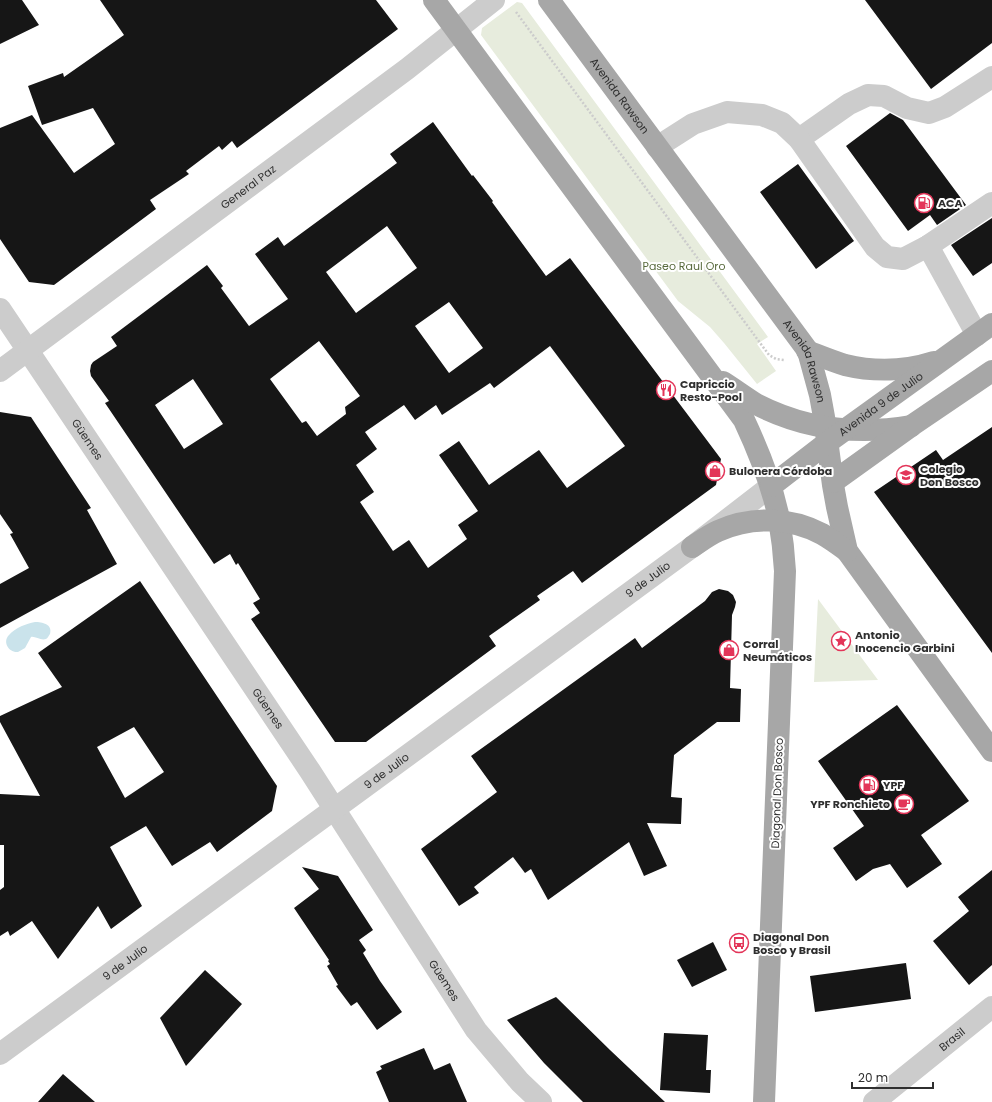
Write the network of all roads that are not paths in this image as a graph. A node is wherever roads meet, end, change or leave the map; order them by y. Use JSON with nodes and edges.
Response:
{"nodes":[{"id":1,"x":434,"y":0,"type":"edge"},
{"id":2,"x":549,"y":0,"type":"edge"},
{"id":3,"x":503,"y":3,"type":"edge"},
{"id":4,"x":456,"y":30,"type":"junction"},
{"id":5,"x":992,"y":77,"type":"edge"},
{"id":6,"x":799,"y":140,"type":"junction"},
{"id":7,"x":657,"y":147,"type":"junction"},
{"id":8,"x":992,"y":204,"type":"edge"},
{"id":9,"x":928,"y":246,"type":"junction"},
{"id":10,"x":0,"y":309,"type":"edge"},
{"id":11,"x":985,"y":330,"type":"edge"},
{"id":12,"x":28,"y":350,"type":"junction"},
{"id":13,"x":807,"y":351,"type":"junction"},
{"id":14,"x":946,"y":357,"type":"junction"},
{"id":15,"x":700,"y":360,"type":"junction"},
{"id":16,"x":0,"y":371,"type":"edge"},
{"id":17,"x":992,"y":371,"type":"edge"},
{"id":18,"x":911,"y":426,"type":"junction"},
{"id":19,"x":833,"y":433,"type":"junction"},
{"id":20,"x":833,"y":482,"type":"junction"},
{"id":21,"x":771,"y":486,"type":"junction"},
{"id":22,"x":779,"y":521,"type":"junction"},
{"id":23,"x":692,"y":548,"type":"junction"},
{"id":24,"x":848,"y":551,"type":"junction"},
{"id":25,"x":992,"y":751,"type":"edge"},
{"id":26,"x":335,"y":810,"type":"junction"},
{"id":27,"x":992,"y":1006,"type":"edge"},
{"id":28,"x":0,"y":1054,"type":"edge"},
{"id":29,"x":541,"y":1102,"type":"edge"},
{"id":30,"x":764,"y":1102,"type":"edge"},
{"id":31,"x":874,"y":1102,"type":"edge"}],
"edges":[{"from":1,"to":4,"type":"main road"},
{"from":2,"to":7,"type":"main road","name":"Avenida Rawson"},
{"from":3,"to":4,"type":"street","name":"General Paz"},
{"from":4,"to":12,"type":"street","name":"General Paz"},
{"from":4,"to":15,"type":"main road"},
{"from":5,"to":6,"type":"street"},
{"from":6,"to":7,"type":"street"},
{"from":6,"to":9,"type":"street"},
{"from":7,"to":13,"type":"main road","name":"Avenida Rawson"},
{"from":8,"to":9,"type":"street"},
{"from":9,"to":11,"type":"street"},
{"from":10,"to":12,"type":"street","name":"Güemes"},
{"from":11,"to":14,"type":"main road","name":"Avenida 9 de Julio"},
{"from":12,"to":16,"type":"street","name":"General Paz"},
{"from":12,"to":26,"type":"street","name":"Güemes"},
{"from":13,"to":14,"type":"main road"},
{"from":13,"to":19,"type":"main road","name":"Avenida Rawson"},
{"from":14,"to":19,"type":"main road","name":"Avenida 9 de Julio"},
{"from":15,"to":19,"type":"main road"},
{"from":15,"to":21,"type":"main road"},
{"from":17,"to":18,"type":"main road"},
{"from":18,"to":19,"type":"main road"},
{"from":18,"to":20,"type":"main road"},
{"from":19,"to":20,"type":"main road","name":"Avenida Rawson"},
{"from":19,"to":21,"type":"main road","name":"Avenida 9 de Julio"},
{"from":20,"to":24,"type":"main road","name":"Avenida Rawson"},
{"from":21,"to":22,"type":"main road","name":"Diagonal Don Bosco"},
{"from":21,"to":23,"type":"street","name":"9 de Julio"},
{"from":22,"to":23,"type":"main road"},
{"from":22,"to":24,"type":"main road"},
{"from":22,"to":30,"type":"main road","name":"Diagonal Don Bosco"},
{"from":23,"to":26,"type":"street","name":"9 de Julio"},
{"from":24,"to":25,"type":"main road","name":"Avenida Rawson"},
{"from":26,"to":28,"type":"street","name":"9 de Julio"},
{"from":26,"to":29,"type":"street","name":"Güemes"},
{"from":27,"to":31,"type":"street","name":"Brasil"}]}
